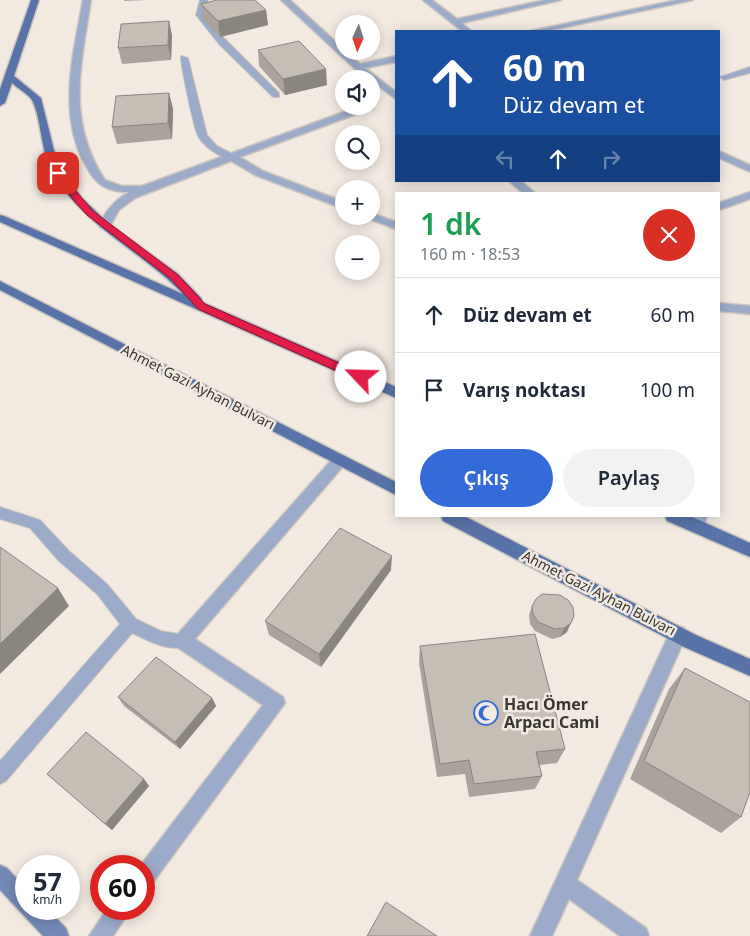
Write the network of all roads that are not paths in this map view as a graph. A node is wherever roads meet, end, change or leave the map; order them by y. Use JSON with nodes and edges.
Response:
{"nodes":[{"id":1,"x":35,"y":0,"type":"edge"},
{"id":2,"x":87,"y":0,"type":"edge"},
{"id":3,"x":204,"y":0,"type":"edge"},
{"id":4,"x":285,"y":0,"type":"edge"},
{"id":5,"x":427,"y":0,"type":"edge"},
{"id":6,"x":557,"y":0,"type":"edge"},
{"id":7,"x":689,"y":0,"type":"edge"},
{"id":8,"x":454,"y":22,"type":"junction"},
{"id":9,"x":466,"y":30,"type":"edge"},
{"id":10,"x":539,"y":30,"type":"edge"},
{"id":11,"x":184,"y":58,"type":"dead end"},
{"id":12,"x":395,"y":59,"type":"edge"},
{"id":13,"x":358,"y":66,"type":"junction"},
{"id":14,"x":750,"y":70,"type":"edge"},
{"id":15,"x":10,"y":77,"type":"junction"},
{"id":16,"x":724,"y":77,"type":"dead end"},
{"id":17,"x":276,"y":95,"type":"dead end"},
{"id":18,"x":384,"y":101,"type":"edge"},
{"id":19,"x":0,"y":103,"type":"edge"},
{"id":20,"x":720,"y":154,"type":"edge"},
{"id":21,"x":230,"y":156,"type":"junction"},
{"id":22,"x":750,"y":169,"type":"edge"},
{"id":23,"x":515,"y":182,"type":"edge"},
{"id":24,"x":144,"y":189,"type":"junction"},
{"id":25,"x":528,"y":192,"type":"edge"},
{"id":26,"x":750,"y":195,"type":"edge"},
{"id":27,"x":335,"y":203,"type":"edge"},
{"id":28,"x":720,"y":207,"type":"edge"},
{"id":29,"x":0,"y":218,"type":"edge"},
{"id":30,"x":380,"y":220,"type":"edge"},
{"id":31,"x":105,"y":226,"type":"junction"},
{"id":32,"x":395,"y":226,"type":"edge"},
{"id":33,"x":0,"y":285,"type":"edge"},
{"id":34,"x":201,"y":306,"type":"junction"},
{"id":35,"x":720,"y":307,"type":"edge"},
{"id":36,"x":750,"y":310,"type":"edge"},
{"id":37,"x":395,"y":393,"type":"edge"},
{"id":38,"x":340,"y":460,"type":"junction"},
{"id":39,"x":395,"y":488,"type":"edge"},
{"id":40,"x":0,"y":512,"type":"edge"},
{"id":41,"x":451,"y":517,"type":"edge"},
{"id":42,"x":678,"y":517,"type":"edge"},
{"id":43,"x":699,"y":522,"type":"edge"},
{"id":44,"x":750,"y":550,"type":"edge"},
{"id":45,"x":130,"y":624,"type":"junction"},
{"id":46,"x":678,"y":634,"type":"junction"},
{"id":47,"x":183,"y":641,"type":"junction"},
{"id":48,"x":750,"y":668,"type":"edge"},
{"id":49,"x":0,"y":775,"type":"edge"},
{"id":50,"x":155,"y":863,"type":"edge"},
{"id":51,"x":0,"y":875,"type":"edge"},
{"id":52,"x":565,"y":884,"type":"junction"},
{"id":53,"x":15,"y":891,"type":"edge"},
{"id":54,"x":43,"y":920,"type":"edge"},
{"id":55,"x":112,"y":920,"type":"edge"},
{"id":56,"x":58,"y":936,"type":"edge"},
{"id":57,"x":100,"y":936,"type":"edge"},
{"id":58,"x":541,"y":936,"type":"edge"},
{"id":59,"x":638,"y":936,"type":"edge"}],
"edges":[{"from":1,"to":15,"type":"main road"},
{"from":2,"to":24,"type":"street"},
{"from":3,"to":17,"type":"lane"},
{"from":4,"to":13,"type":"street"},
{"from":5,"to":8,"type":"street"},
{"from":6,"to":8,"type":"street"},
{"from":7,"to":10,"type":"street"},
{"from":8,"to":9,"type":"street"},
{"from":11,"to":21,"type":"lane"},
{"from":12,"to":13,"type":"street"},
{"from":13,"to":18,"type":"street"},
{"from":14,"to":16,"type":"lane"},
{"from":15,"to":19,"type":"main road"},
{"from":15,"to":31,"type":"main road"},
{"from":18,"to":21,"type":"street"},
{"from":20,"to":22,"type":"street"},
{"from":21,"to":24,"type":"street"},
{"from":21,"to":27,"type":"street"},
{"from":23,"to":25,"type":"street"},
{"from":24,"to":31,"type":"street"},
{"from":26,"to":28,"type":"street"},
{"from":29,"to":34,"type":"main road"},
{"from":30,"to":32,"type":"street"},
{"from":31,"to":34,"type":"main road"},
{"from":33,"to":38,"type":"main road","name":"Ahmet Gazi Ayhan Bulvarı"},
{"from":34,"to":37,"type":"main road"},
{"from":35,"to":36,"type":"street"},
{"from":38,"to":39,"type":"main road","name":"Ahmet Gazi Ayhan Bulvarı"},
{"from":38,"to":47,"type":"street"},
{"from":40,"to":45,"type":"lane"},
{"from":41,"to":46,"type":"main road","name":"Ahmet Gazi Ayhan Bulvarı"},
{"from":42,"to":43,"type":"main road"},
{"from":43,"to":44,"type":"main road"},
{"from":45,"to":47,"type":"lane"},
{"from":45,"to":49,"type":"lane"},
{"from":46,"to":48,"type":"main road","name":"Ahmet Gazi Ayhan Bulvarı"},
{"from":46,"to":52,"type":"street"},
{"from":47,"to":50,"type":"street"},
{"from":51,"to":53,"type":"street"},
{"from":52,"to":58,"type":"street"},
{"from":52,"to":59,"type":"street"},
{"from":54,"to":56,"type":"street"},
{"from":55,"to":57,"type":"street"}]}
